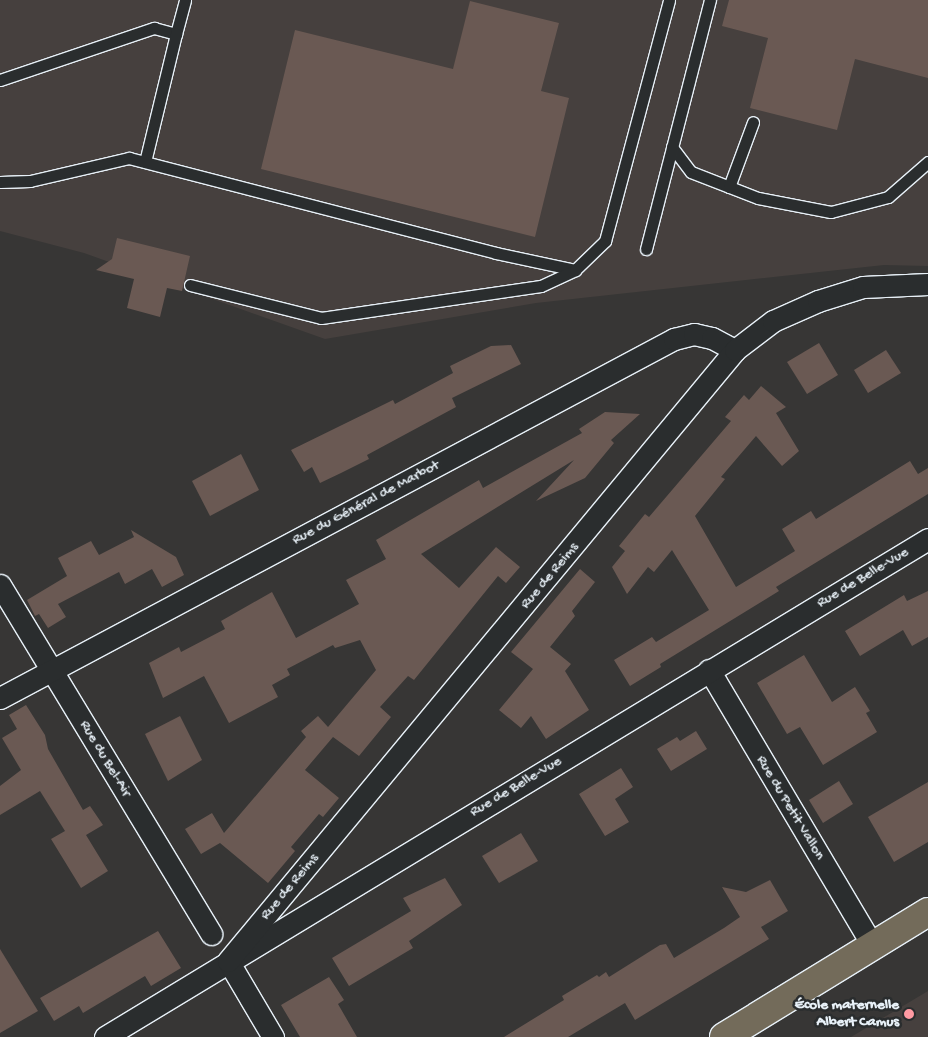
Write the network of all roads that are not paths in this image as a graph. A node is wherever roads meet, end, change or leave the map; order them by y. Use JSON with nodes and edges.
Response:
{"nodes":[{"id":1,"x":185,"y":0,"type":"edge"},
{"id":2,"x":669,"y":0,"type":"edge"},
{"id":3,"x":710,"y":0,"type":"edge"},
{"id":4,"x":176,"y":34,"type":"junction"},
{"id":5,"x":0,"y":80,"type":"edge"},
{"id":6,"x":753,"y":122,"type":"dead end"},
{"id":7,"x":672,"y":147,"type":"junction"},
{"id":8,"x":145,"y":162,"type":"junction"},
{"id":9,"x":928,"y":162,"type":"edge"},
{"id":10,"x":0,"y":182,"type":"edge"},
{"id":11,"x":729,"y":187,"type":"junction"},
{"id":12,"x":646,"y":249,"type":"dead end"},
{"id":13,"x":575,"y":270,"type":"junction"},
{"id":14,"x":928,"y":284,"type":"edge"},
{"id":15,"x":190,"y":285,"type":"dead end"},
{"id":16,"x":735,"y":350,"type":"junction"},
{"id":17,"x":928,"y":539,"type":"edge"},
{"id":18,"x":0,"y":585,"type":"edge"},
{"id":19,"x":709,"y":670,"type":"junction"},
{"id":20,"x":52,"y":671,"type":"junction"},
{"id":21,"x":0,"y":698,"type":"edge"},
{"id":22,"x":928,"y":912,"type":"edge"},
{"id":23,"x":211,"y":934,"type":"dead end"},
{"id":24,"x":873,"y":946,"type":"junction"},
{"id":25,"x":228,"y":961,"type":"junction"},
{"id":26,"x":105,"y":1037,"type":"edge"},
{"id":27,"x":273,"y":1037,"type":"edge"},
{"id":28,"x":724,"y":1037,"type":"edge"}],
"edges":[{"from":1,"to":4,"type":"lane"},
{"from":2,"to":13,"type":"lane"},
{"from":3,"to":7,"type":"lane"},
{"from":4,"to":5,"type":"lane"},
{"from":4,"to":8,"type":"lane"},
{"from":6,"to":11,"type":"lane"},
{"from":7,"to":11,"type":"lane"},
{"from":7,"to":12,"type":"lane"},
{"from":8,"to":10,"type":"lane"},
{"from":8,"to":13,"type":"lane"},
{"from":9,"to":11,"type":"lane"},
{"from":13,"to":15,"type":"lane"},
{"from":14,"to":16,"type":"street","name":"Rue de Reims"},
{"from":16,"to":20,"type":"street","name":"Rue du Général de Marbot"},
{"from":16,"to":25,"type":"street","name":"Rue de Reims"},
{"from":17,"to":19,"type":"street","name":"Rue de Belle-Vue"},
{"from":18,"to":20,"type":"street","name":"Rue du Bel-Air"},
{"from":19,"to":24,"type":"street","name":"Rue du Petit Vallon"},
{"from":19,"to":25,"type":"street","name":"Rue de Belle-Vue"},
{"from":20,"to":21,"type":"street","name":"Rue du Général de Marbot"},
{"from":20,"to":23,"type":"street","name":"Rue du Bel-Air"},
{"from":22,"to":24,"type":"main road"},
{"from":24,"to":28,"type":"main road"},
{"from":25,"to":26,"type":"street","name":"Rue de Belle-Vue"},
{"from":25,"to":27,"type":"street"}]}
